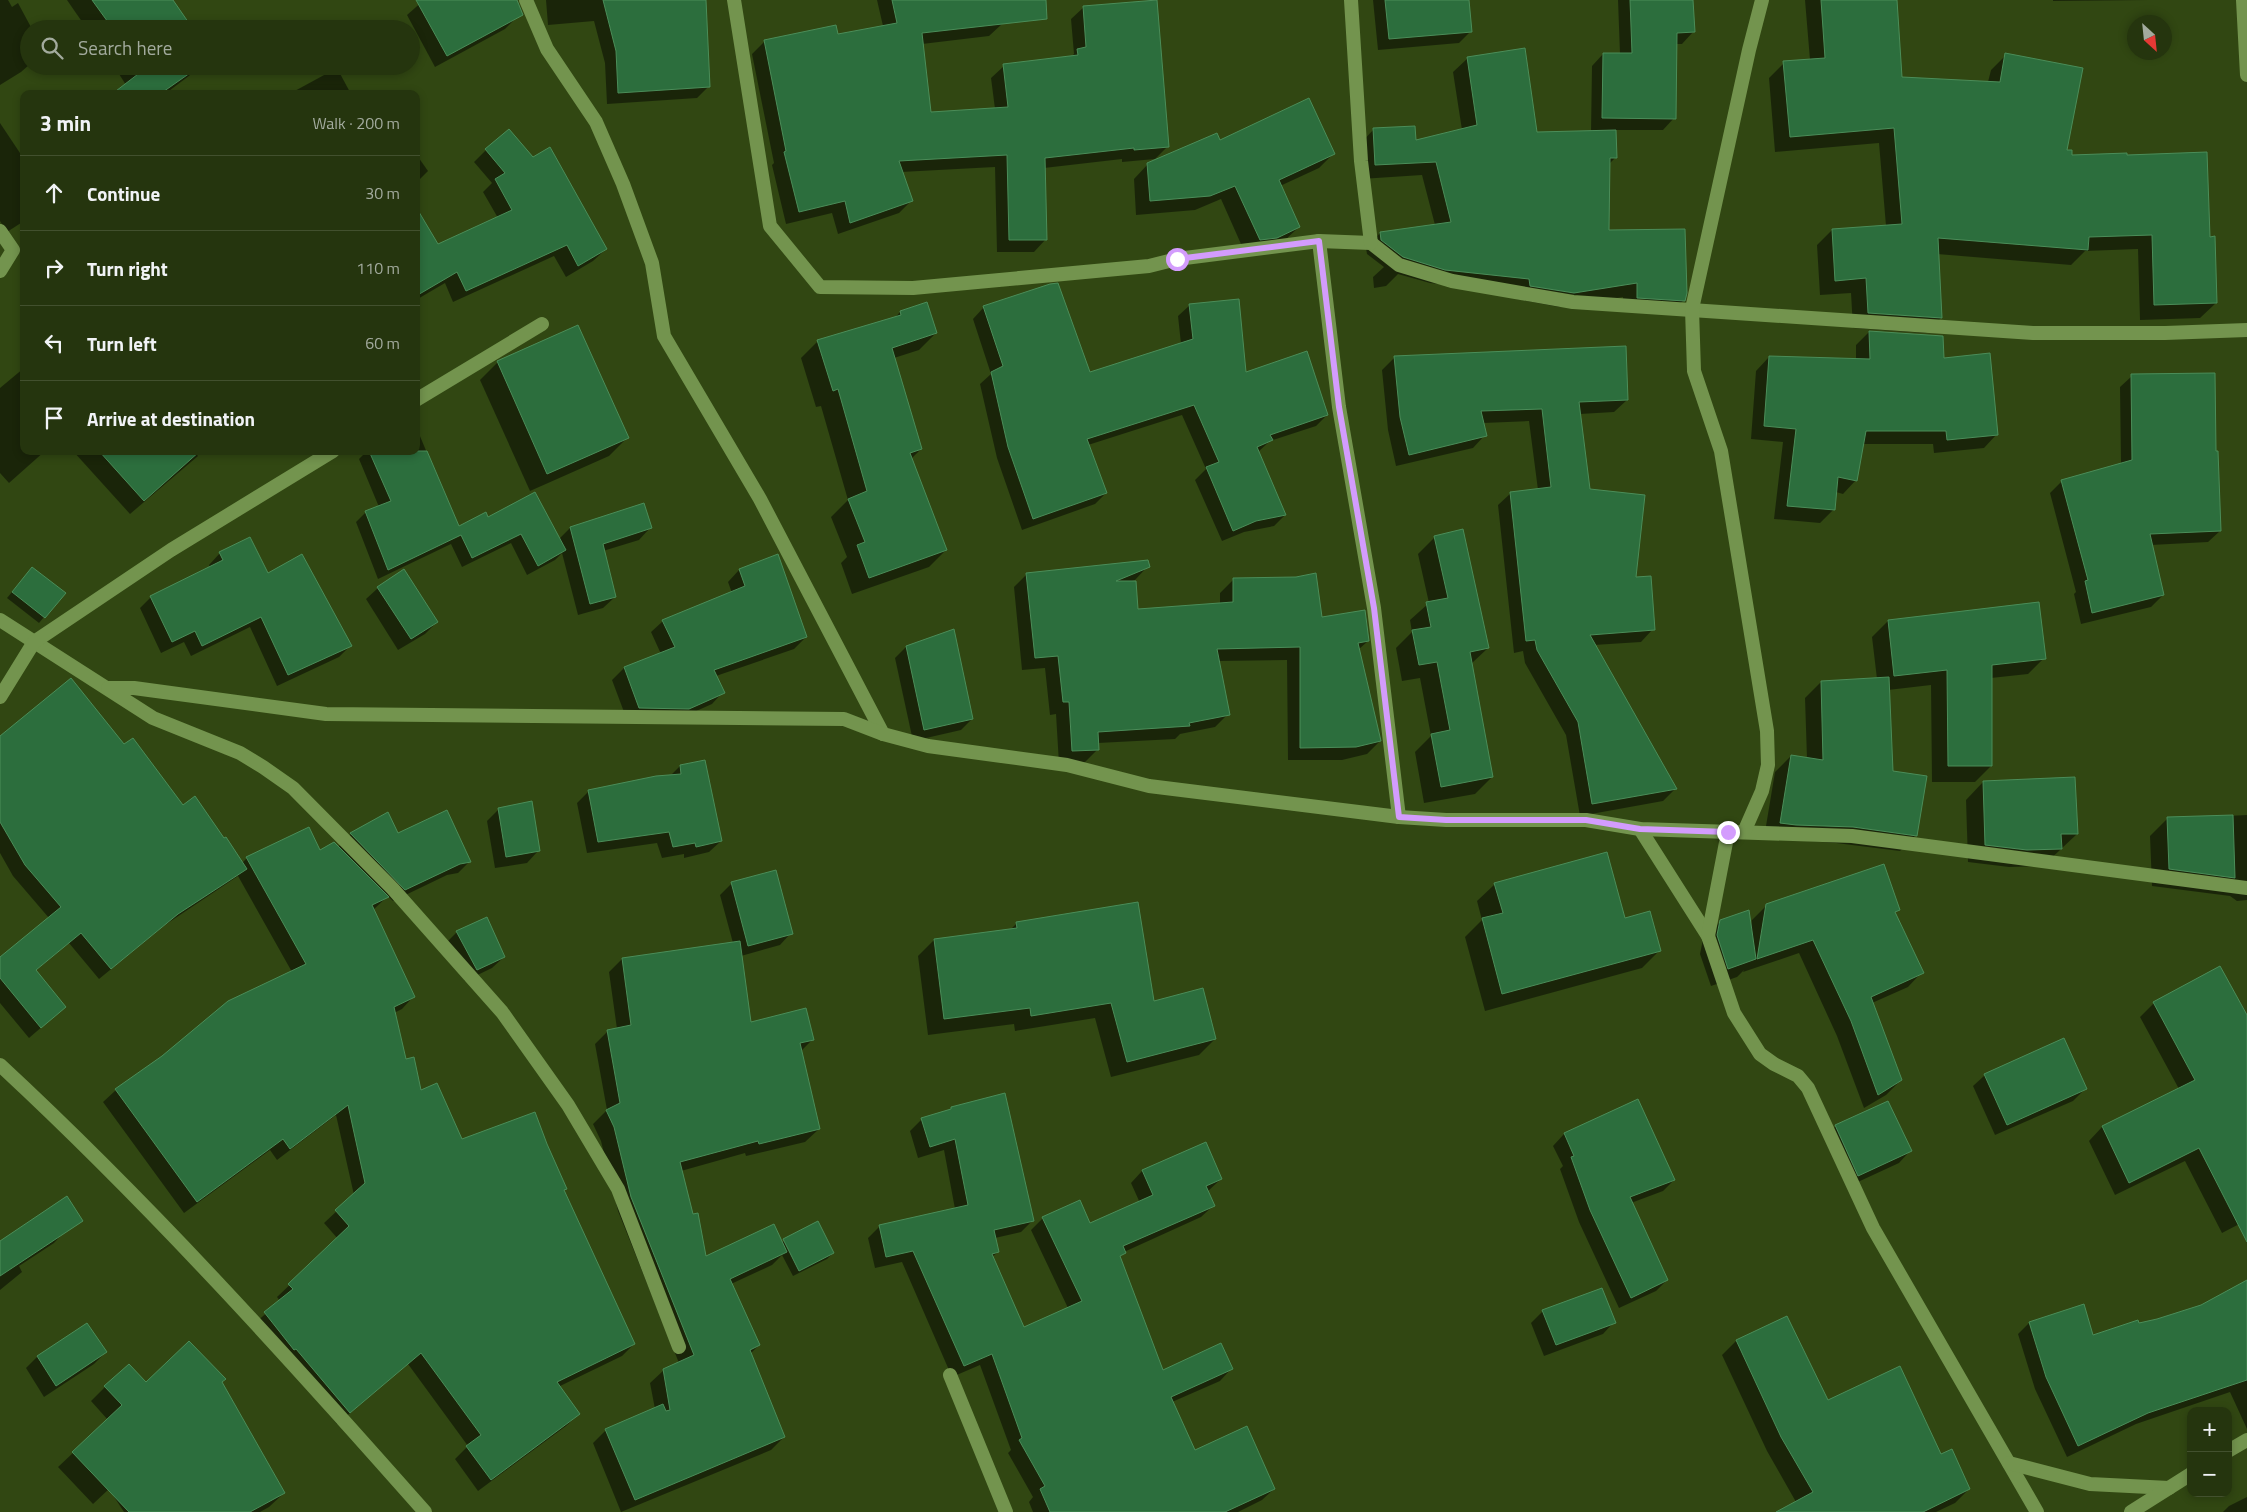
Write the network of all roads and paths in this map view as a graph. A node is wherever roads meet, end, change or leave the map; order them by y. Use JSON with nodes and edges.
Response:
{"nodes":[{"id":1,"x":526,"y":0,"type":"edge"},
{"id":2,"x":734,"y":0,"type":"edge"},
{"id":3,"x":1351,"y":0,"type":"edge"},
{"id":4,"x":1762,"y":0,"type":"edge"},
{"id":5,"x":2243,"y":0,"type":"edge"},
{"id":6,"x":2247,"y":75,"type":"edge"},
{"id":7,"x":0,"y":231,"type":"edge"},
{"id":8,"x":1319,"y":241,"type":"junction"},
{"id":9,"x":1371,"y":243,"type":"junction"},
{"id":10,"x":0,"y":271,"type":"edge"},
{"id":11,"x":1692,"y":309,"type":"junction"},
{"id":12,"x":542,"y":324,"type":"dead end"},
{"id":13,"x":2247,"y":330,"type":"edge"},
{"id":14,"x":420,"y":398,"type":"edge"},
{"id":15,"x":326,"y":455,"type":"edge"},
{"id":16,"x":0,"y":620,"type":"edge"},
{"id":17,"x":34,"y":642,"type":"junction"},
{"id":18,"x":108,"y":688,"type":"junction"},
{"id":19,"x":0,"y":697,"type":"edge"},
{"id":20,"x":883,"y":734,"type":"junction"},
{"id":21,"x":1399,"y":817,"type":"junction"},
{"id":22,"x":1640,"y":829,"type":"junction"},
{"id":23,"x":1728,"y":832,"type":"junction"},
{"id":24,"x":1744,"y":832,"type":"junction"},
{"id":25,"x":2247,"y":888,"type":"edge"},
{"id":26,"x":1708,"y":936,"type":"junction"},
{"id":27,"x":0,"y":1065,"type":"edge"},
{"id":28,"x":679,"y":1348,"type":"dead end"},
{"id":29,"x":950,"y":1375,"type":"dead end"},
{"id":30,"x":2247,"y":1440,"type":"edge"},
{"id":31,"x":2232,"y":1449,"type":"edge"},
{"id":32,"x":2009,"y":1463,"type":"junction"},
{"id":33,"x":2187,"y":1477,"type":"edge"},
{"id":34,"x":2169,"y":1488,"type":"junction"},
{"id":35,"x":425,"y":1512,"type":"edge"},
{"id":36,"x":1006,"y":1512,"type":"edge"},
{"id":37,"x":2037,"y":1512,"type":"edge"},
{"id":38,"x":2131,"y":1512,"type":"edge"}],
"edges":[{"from":1,"to":20,"type":"street"},
{"from":2,"to":8,"type":"street"},
{"from":3,"to":9,"type":"street"},
{"from":4,"to":11,"type":"street"},
{"from":5,"to":6,"type":"street"},
{"from":7,"to":10,"type":"street"},
{"from":8,"to":9,"type":"street"},
{"from":8,"to":21,"type":"street"},
{"from":9,"to":11,"type":"street"},
{"from":11,"to":13,"type":"street"},
{"from":11,"to":24,"type":"street"},
{"from":12,"to":14,"type":"street"},
{"from":15,"to":17,"type":"street"},
{"from":16,"to":17,"type":"street"},
{"from":17,"to":18,"type":"street"},
{"from":17,"to":19,"type":"street"},
{"from":18,"to":20,"type":"street"},
{"from":18,"to":28,"type":"street"},
{"from":20,"to":21,"type":"street"},
{"from":21,"to":22,"type":"street"},
{"from":22,"to":23,"type":"street"},
{"from":22,"to":26,"type":"street"},
{"from":23,"to":24,"type":"street"},
{"from":23,"to":26,"type":"street"},
{"from":24,"to":25,"type":"street"},
{"from":26,"to":32,"type":"street"},
{"from":27,"to":35,"type":"street"},
{"from":29,"to":36,"type":"street"},
{"from":30,"to":31,"type":"street"},
{"from":32,"to":34,"type":"street"},
{"from":32,"to":37,"type":"street"},
{"from":33,"to":34,"type":"street"},
{"from":34,"to":38,"type":"street"}]}
